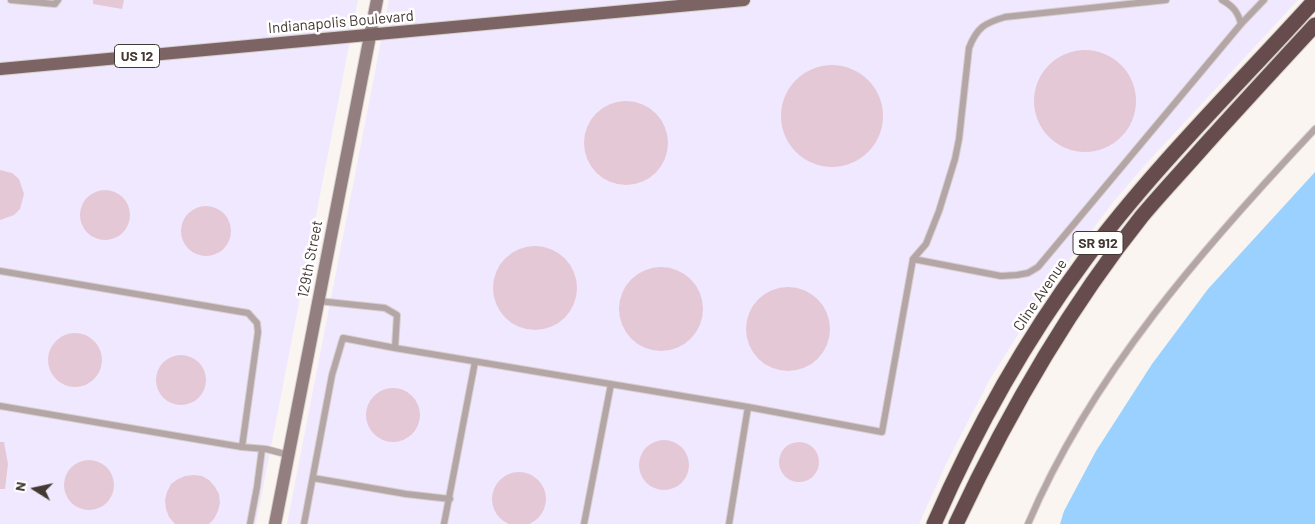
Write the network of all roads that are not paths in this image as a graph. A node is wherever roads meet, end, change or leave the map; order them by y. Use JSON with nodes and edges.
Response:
{"nodes":[{"id":1,"x":11,"y":0,"type":"edge"},
{"id":2,"x":58,"y":0,"type":"edge"},
{"id":3,"x":377,"y":0,"type":"edge"},
{"id":4,"x":744,"y":0,"type":"edge"},
{"id":5,"x":1166,"y":0,"type":"edge"},
{"id":6,"x":1222,"y":0,"type":"edge"},
{"id":7,"x":1264,"y":0,"type":"edge"},
{"id":8,"x":1315,"y":0,"type":"edge"},
{"id":9,"x":1241,"y":24,"type":"junction"},
{"id":10,"x":1315,"y":25,"type":"edge"},
{"id":11,"x":370,"y":35,"type":"junction"},
{"id":12,"x":0,"y":69,"type":"edge"},
{"id":13,"x":1315,"y":129,"type":"edge"},
{"id":14,"x":913,"y":259,"type":"junction"},
{"id":15,"x":0,"y":271,"type":"edge"},
{"id":16,"x":318,"y":301,"type":"junction"},
{"id":17,"x":395,"y":348,"type":"junction"},
{"id":18,"x":475,"y":362,"type":"junction"},
{"id":19,"x":611,"y":384,"type":"junction"},
{"id":20,"x":0,"y":406,"type":"edge"},
{"id":21,"x":748,"y":407,"type":"junction"},
{"id":22,"x":242,"y":447,"type":"junction"},
{"id":23,"x":262,"y":449,"type":"junction"},
{"id":24,"x":289,"y":454,"type":"junction"},
{"id":25,"x":313,"y":478,"type":"junction"},
{"id":26,"x":450,"y":500,"type":"junction"},
{"id":27,"x":250,"y":524,"type":"edge"},
{"id":28,"x":276,"y":524,"type":"edge"},
{"id":29,"x":304,"y":524,"type":"edge"},
{"id":30,"x":444,"y":524,"type":"edge"},
{"id":31,"x":584,"y":524,"type":"edge"},
{"id":32,"x":729,"y":524,"type":"edge"},
{"id":33,"x":934,"y":524,"type":"edge"},
{"id":34,"x":956,"y":524,"type":"edge"},
{"id":35,"x":1028,"y":524,"type":"edge"}],
"edges":[{"from":1,"to":2,"type":"lane"},
{"from":3,"to":11,"type":"main road","name":"129th Street"},
{"from":4,"to":11,"type":"main road","name":"Indianapolis Boulevard","number":"US 12"},
{"from":5,"to":14,"type":"lane"},
{"from":6,"to":9,"type":"lane"},
{"from":7,"to":9,"type":"lane"},
{"from":8,"to":33,"type":"highway","name":"Cline Avenue","number":"SR 912"},
{"from":9,"to":14,"type":"lane"},
{"from":10,"to":34,"type":"highway","number":"SR 912"},
{"from":11,"to":12,"type":"main road","name":"Indianapolis Boulevard","number":"US 12"},
{"from":11,"to":16,"type":"main road","name":"129th Street"},
{"from":13,"to":35,"type":"lane"},
{"from":14,"to":21,"type":"lane"},
{"from":15,"to":22,"type":"lane"},
{"from":16,"to":17,"type":"lane"},
{"from":16,"to":24,"type":"main road","name":"129th Street"},
{"from":17,"to":18,"type":"lane"},
{"from":17,"to":25,"type":"lane"},
{"from":18,"to":19,"type":"lane"},
{"from":18,"to":26,"type":"lane"},
{"from":19,"to":21,"type":"lane"},
{"from":19,"to":31,"type":"lane"},
{"from":20,"to":22,"type":"lane"},
{"from":21,"to":32,"type":"lane"},
{"from":22,"to":23,"type":"lane"},
{"from":23,"to":24,"type":"lane"},
{"from":23,"to":27,"type":"lane"},
{"from":24,"to":28,"type":"main road","name":"129th Street"},
{"from":25,"to":26,"type":"lane"},
{"from":25,"to":29,"type":"lane"},
{"from":26,"to":30,"type":"lane"}]}
